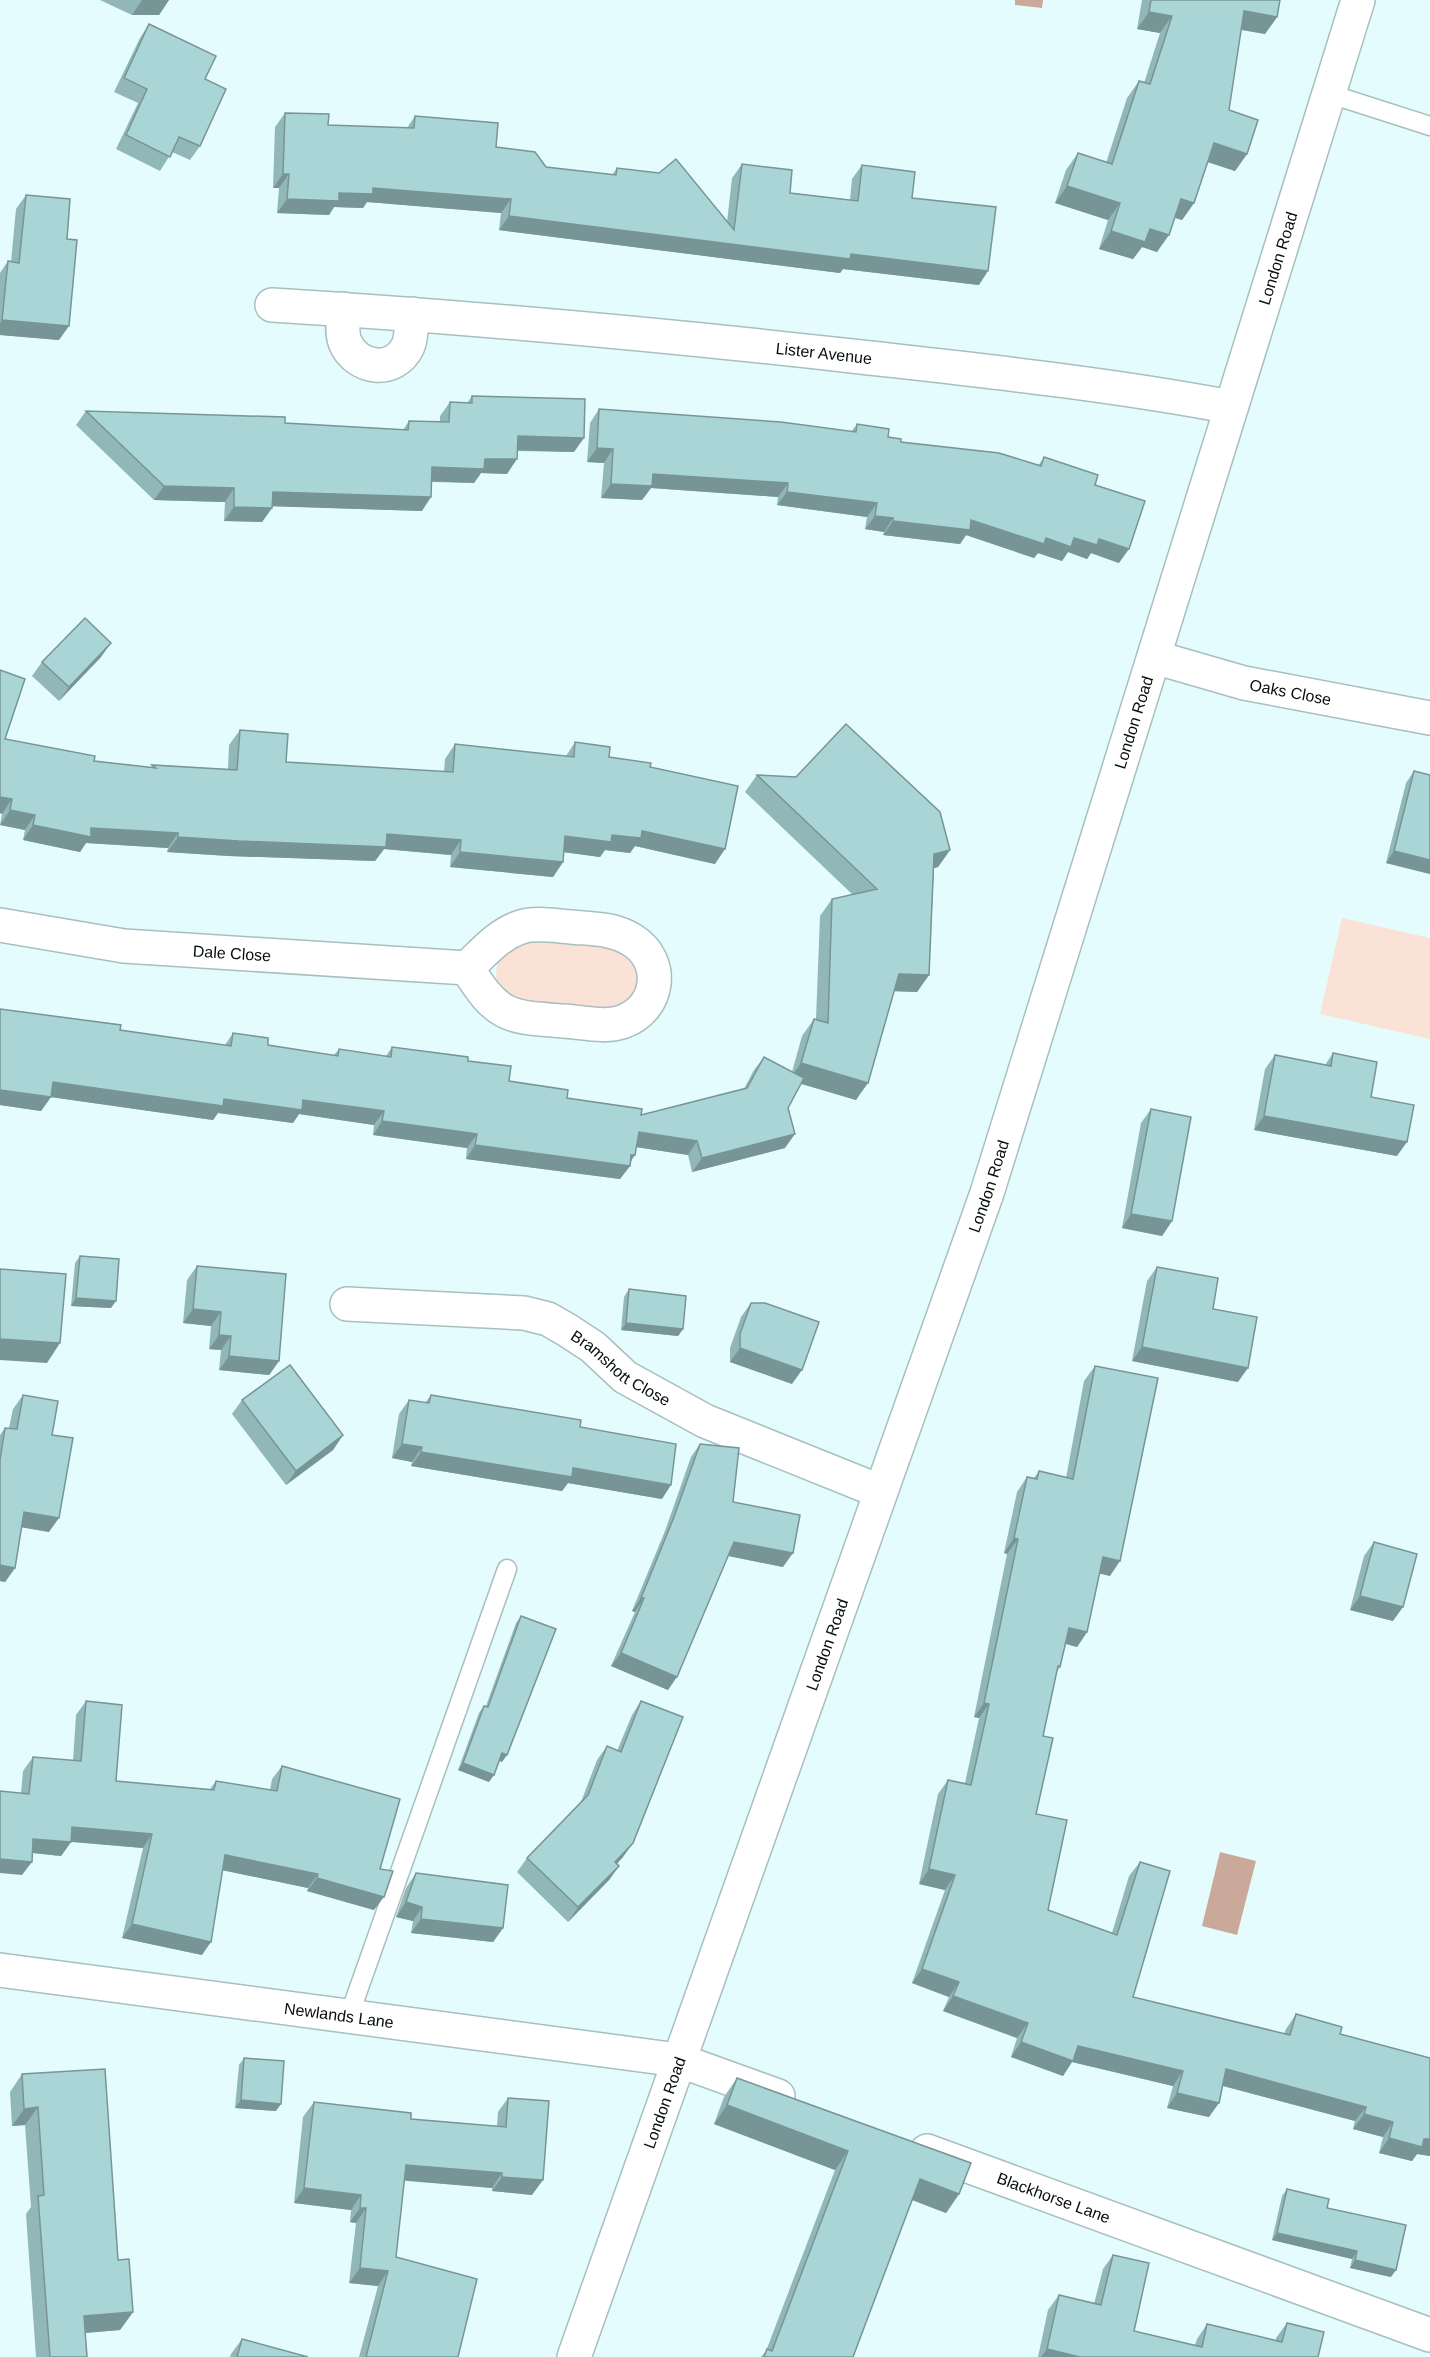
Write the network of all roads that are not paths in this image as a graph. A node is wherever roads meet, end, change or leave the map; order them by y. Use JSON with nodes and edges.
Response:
{"nodes":[{"id":1,"x":1358,"y":0,"type":"edge"},
{"id":2,"x":1327,"y":93,"type":"junction"},
{"id":3,"x":1430,"y":126,"type":"edge"},
{"id":4,"x":272,"y":305,"type":"dead end"},
{"id":5,"x":343,"y":309,"type":"junction"},
{"id":6,"x":412,"y":314,"type":"junction"},
{"id":7,"x":1231,"y":407,"type":"junction"},
{"id":8,"x":1154,"y":657,"type":"junction"},
{"id":9,"x":1430,"y":718,"type":"edge"},
{"id":10,"x":0,"y":925,"type":"edge"},
{"id":11,"x":467,"y":968,"type":"junction"},
{"id":12,"x":347,"y":1304,"type":"dead end"},
{"id":13,"x":879,"y":1491,"type":"junction"},
{"id":14,"x":507,"y":1569,"type":"dead end"},
{"id":15,"x":0,"y":1970,"type":"edge"},
{"id":16,"x":349,"y":2016,"type":"junction"},
{"id":17,"x":678,"y":2060,"type":"junction"},
{"id":18,"x":801,"y":2105,"type":"edge"},
{"id":19,"x":902,"y":2141,"type":"edge"},
{"id":20,"x":1430,"y":2335,"type":"edge"},
{"id":21,"x":574,"y":2357,"type":"edge"}],
"edges":[{"from":1,"to":2,"type":"street","name":"London Road"},
{"from":2,"to":3,"type":"lane"},
{"from":2,"to":7,"type":"street","name":"London Road"},
{"from":4,"to":5,"type":"street","name":"Lister Avenue"},
{"from":5,"to":6,"type":"street","name":"Lister Avenue"},
{"from":5,"to":6,"type":"street"},
{"from":6,"to":7,"type":"street","name":"Lister Avenue"},
{"from":7,"to":8,"type":"street","name":"London Road"},
{"from":8,"to":9,"type":"street","name":"Oaks Close"},
{"from":8,"to":13,"type":"street","name":"London Road"},
{"from":10,"to":11,"type":"street","name":"Dale Close"},
{"from":11,"to":11,"type":"street"},
{"from":12,"to":13,"type":"street","name":"Bramshott Close"},
{"from":13,"to":17,"type":"street","name":"London Road"},
{"from":14,"to":16,"type":"lane"},
{"from":15,"to":16,"type":"street","name":"Newlands Lane"},
{"from":16,"to":17,"type":"street","name":"Newlands Lane"},
{"from":17,"to":18,"type":"street"},
{"from":17,"to":21,"type":"street","name":"London Road"},
{"from":19,"to":20,"type":"street","name":"Blackhorse Lane"}]}
